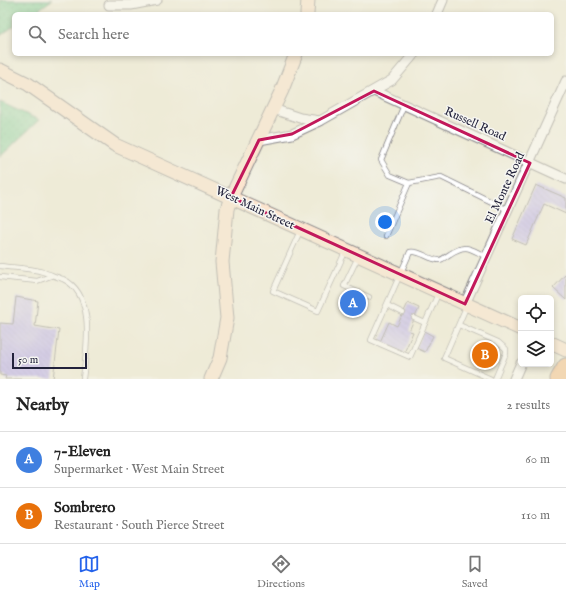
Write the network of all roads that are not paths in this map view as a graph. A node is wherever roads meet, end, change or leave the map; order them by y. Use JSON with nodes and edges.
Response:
{"nodes":[{"id":1,"x":157,"y":0,"type":"edge"},
{"id":2,"x":308,"y":0,"type":"edge"},
{"id":3,"x":443,"y":0,"type":"edge"},
{"id":4,"x":109,"y":5,"type":"dead end"},
{"id":5,"x":307,"y":12,"type":"edge"},
{"id":6,"x":438,"y":12,"type":"edge"},
{"id":7,"x":295,"y":56,"type":"edge"},
{"id":8,"x":412,"y":56,"type":"edge"},
{"id":9,"x":0,"y":70,"type":"edge"},
{"id":10,"x":566,"y":81,"type":"edge"},
{"id":11,"x":374,"y":91,"type":"junction"},
{"id":12,"x":404,"y":105,"type":"junction"},
{"id":13,"x":273,"y":109,"type":"junction"},
{"id":14,"x":320,"y":121,"type":"junction"},
{"id":15,"x":258,"y":140,"type":"junction"},
{"id":16,"x":530,"y":163,"type":"junction"},
{"id":17,"x":566,"y":178,"type":"edge"},
{"id":18,"x":409,"y":183,"type":"junction"},
{"id":19,"x":231,"y":197,"type":"junction"},
{"id":20,"x":508,"y":210,"type":"junction"},
{"id":21,"x":301,"y":229,"type":"junction"},
{"id":22,"x":386,"y":236,"type":"dead end"},
{"id":23,"x":346,"y":250,"type":"junction"},
{"id":24,"x":358,"y":256,"type":"junction"},
{"id":25,"x":487,"y":257,"type":"junction"},
{"id":26,"x":0,"y":266,"type":"edge"},
{"id":27,"x":400,"y":275,"type":"junction"},
{"id":28,"x":51,"y":276,"type":"junction"},
{"id":29,"x":0,"y":277,"type":"edge"},
{"id":30,"x":438,"y":292,"type":"junction"},
{"id":31,"x":369,"y":297,"type":"dead end"},
{"id":32,"x":387,"y":305,"type":"junction"},
{"id":33,"x":466,"y":305,"type":"junction"},
{"id":34,"x":403,"y":313,"type":"dead end"},
{"id":35,"x":414,"y":318,"type":"dead end"},
{"id":36,"x":425,"y":323,"type":"junction"},
{"id":37,"x":459,"y":325,"type":"junction"},
{"id":38,"x":518,"y":328,"type":"edge"},
{"id":39,"x":554,"y":344,"type":"edge"},
{"id":40,"x":566,"y":350,"type":"edge"},
{"id":41,"x":519,"y":367,"type":"edge"},
{"id":42,"x":566,"y":367,"type":"edge"},
{"id":43,"x":83,"y":379,"type":"edge"},
{"id":44,"x":211,"y":379,"type":"edge"},
{"id":45,"x":491,"y":379,"type":"edge"},
{"id":46,"x":495,"y":379,"type":"edge"},
{"id":47,"x":514,"y":379,"type":"edge"},
{"id":48,"x":559,"y":379,"type":"edge"}],
"edges":[{"from":1,"to":4,"type":"street"},
{"from":2,"to":5,"type":"main road"},
{"from":3,"to":6,"type":"street"},
{"from":7,"to":13,"type":"main road"},
{"from":8,"to":11,"type":"street"},
{"from":9,"to":19,"type":"main road","name":"West Main Street"},
{"from":10,"to":16,"type":"street","name":"El Monte Road"},
{"from":11,"to":12,"type":"street","name":"Russell Road"},
{"from":11,"to":14,"type":"street"},
{"from":12,"to":16,"type":"street","name":"Russell Road"},
{"from":12,"to":18,"type":"lane"},
{"from":13,"to":14,"type":"street"},
{"from":13,"to":15,"type":"main road"},
{"from":14,"to":15,"type":"street"},
{"from":15,"to":19,"type":"main road"},
{"from":16,"to":17,"type":"street","name":"Russell Road"},
{"from":16,"to":20,"type":"street","name":"El Monte Road"},
{"from":18,"to":20,"type":"lane"},
{"from":18,"to":22,"type":"lane"},
{"from":19,"to":21,"type":"main road","name":"West Main Street"},
{"from":19,"to":44,"type":"main road"},
{"from":20,"to":25,"type":"street","name":"El Monte Road"},
{"from":21,"to":23,"type":"main road","name":"West Main Street"},
{"from":21,"to":23,"type":"lane"},
{"from":23,"to":24,"type":"main road","name":"West Main Street"},
{"from":24,"to":27,"type":"main road","name":"West Main Street"},
{"from":24,"to":31,"type":"lane"},
{"from":25,"to":27,"type":"lane"},
{"from":25,"to":33,"type":"street","name":"El Monte Road"},
{"from":26,"to":28,"type":"lane"},
{"from":27,"to":30,"type":"main road","name":"West Main Street"},
{"from":27,"to":32,"type":"lane"},
{"from":28,"to":29,"type":"lane"},
{"from":28,"to":43,"type":"lane"},
{"from":30,"to":33,"type":"main road","name":"West Main Street"},
{"from":30,"to":36,"type":"lane"},
{"from":32,"to":34,"type":"lane"},
{"from":32,"to":36,"type":"lane"},
{"from":33,"to":37,"type":"lane"},
{"from":33,"to":38,"type":"main road","name":"West Main Street"},
{"from":35,"to":36,"type":"lane"},
{"from":37,"to":45,"type":"lane"},
{"from":37,"to":46,"type":"lane"},
{"from":39,"to":40,"type":"main road"},
{"from":41,"to":47,"type":"street"},
{"from":42,"to":48,"type":"highway"}]}
